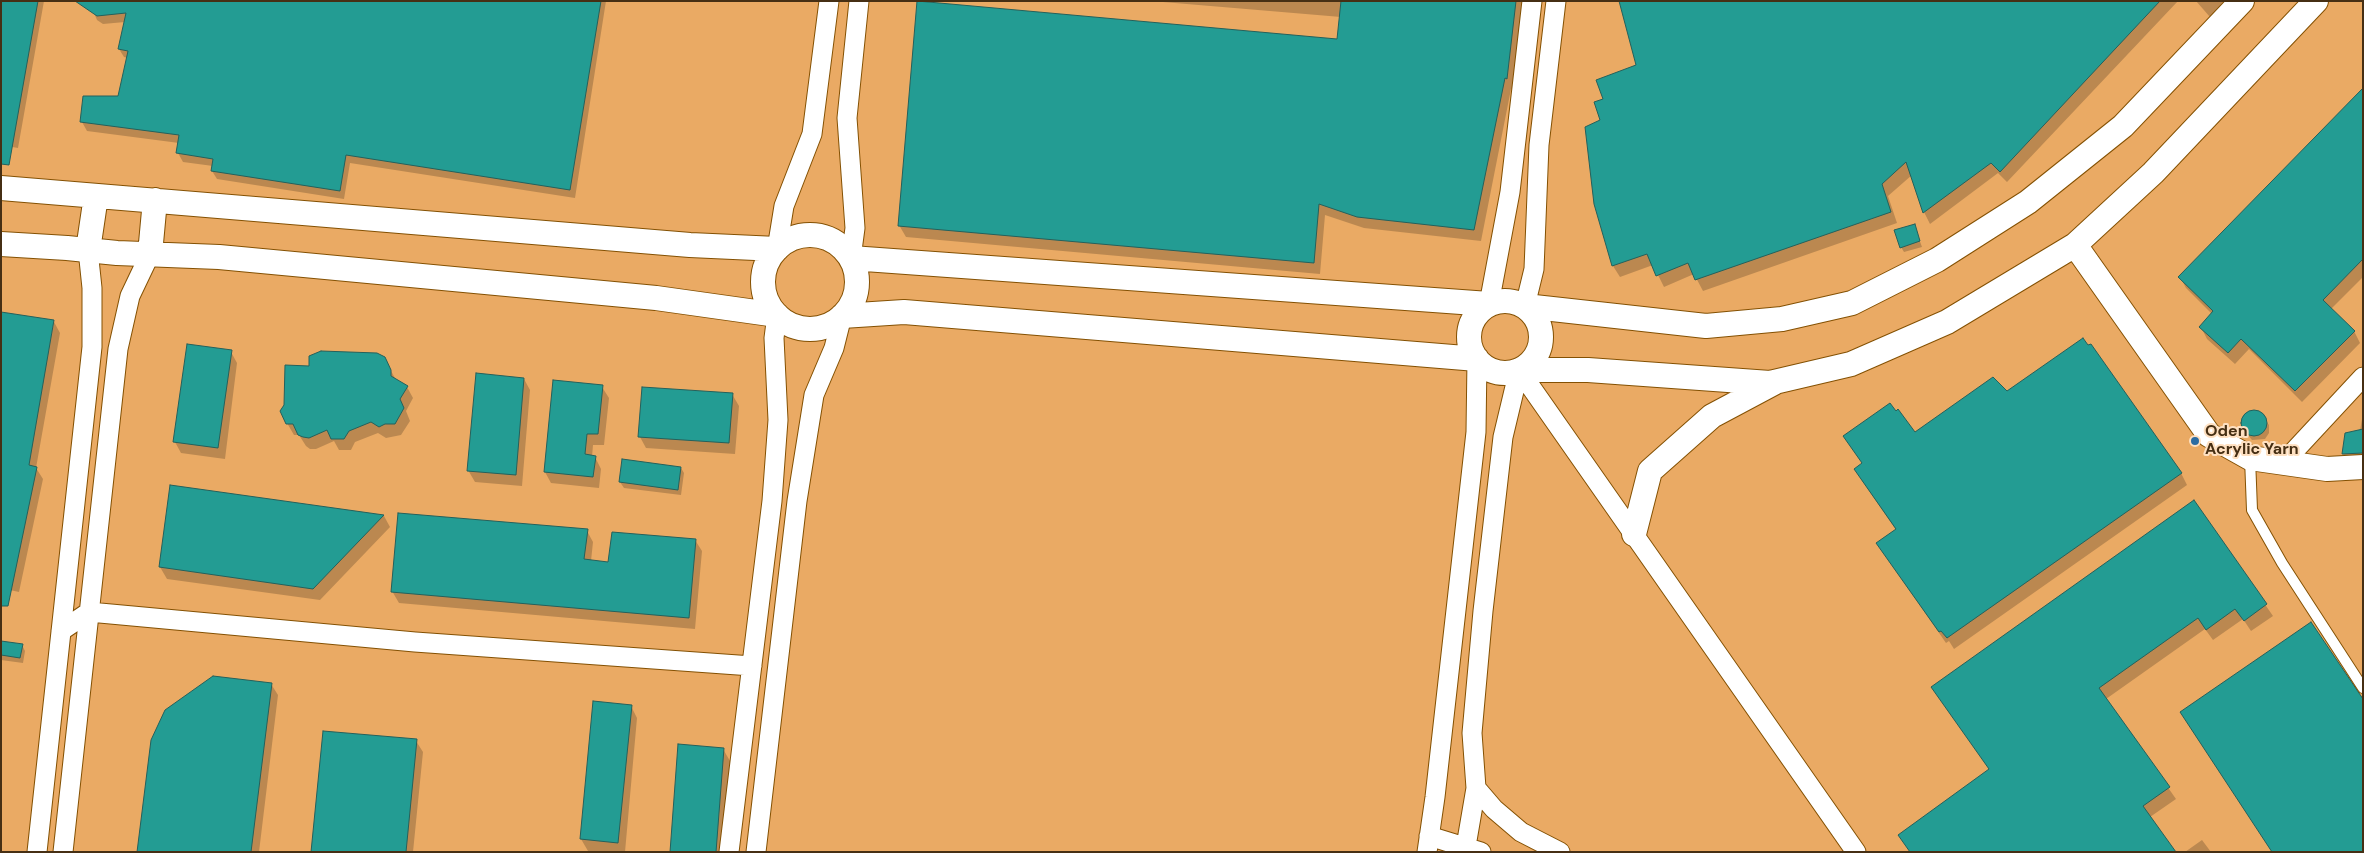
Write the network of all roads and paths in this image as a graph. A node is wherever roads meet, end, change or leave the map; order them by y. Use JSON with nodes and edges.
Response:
{"nodes":[{"id":1,"x":829,"y":1,"type":"edge"},
{"id":2,"x":859,"y":1,"type":"edge"},
{"id":3,"x":1532,"y":1,"type":"edge"},
{"id":4,"x":1556,"y":1,"type":"edge"},
{"id":5,"x":2242,"y":1,"type":"edge"},
{"id":6,"x":2316,"y":1,"type":"edge"},
{"id":7,"x":1,"y":188,"type":"edge"},
{"id":8,"x":96,"y":196,"type":"junction"},
{"id":9,"x":155,"y":200,"type":"junction"},
{"id":10,"x":1,"y":244,"type":"edge"},
{"id":11,"x":2075,"y":244,"type":"junction"},
{"id":12,"x":777,"y":249,"type":"junction"},
{"id":13,"x":88,"y":250,"type":"junction"},
{"id":14,"x":150,"y":254,"type":"junction"},
{"id":15,"x":851,"y":258,"type":"junction"},
{"id":16,"x":1489,"y":304,"type":"junction"},
{"id":17,"x":1526,"y":306,"type":"junction"},
{"id":18,"x":777,"y":315,"type":"junction"},
{"id":19,"x":842,"y":316,"type":"junction"},
{"id":20,"x":1477,"y":359,"type":"junction"},
{"id":21,"x":1519,"y":370,"type":"junction"},
{"id":22,"x":2363,"y":377,"type":"edge"},
{"id":23,"x":1775,"y":382,"type":"junction"},
{"id":24,"x":2250,"y":458,"type":"junction"},
{"id":25,"x":2283,"y":463,"type":"junction"},
{"id":26,"x":2363,"y":467,"type":"edge"},
{"id":27,"x":1634,"y":534,"type":"junction"},
{"id":28,"x":89,"y":612,"type":"junction"},
{"id":29,"x":61,"y":630,"type":"junction"},
{"id":30,"x":752,"y":666,"type":"junction"},
{"id":31,"x":2363,"y":688,"type":"edge"},
{"id":32,"x":1476,"y":788,"type":"junction"},
{"id":33,"x":1428,"y":844,"type":"edge"},
{"id":34,"x":37,"y":849,"type":"edge"},
{"id":35,"x":1471,"y":850,"type":"edge"},
{"id":36,"x":63,"y":851,"type":"edge"},
{"id":37,"x":729,"y":852,"type":"edge"},
{"id":38,"x":756,"y":852,"type":"edge"},
{"id":39,"x":1560,"y":852,"type":"edge"},
{"id":40,"x":1856,"y":852,"type":"edge"}],
"edges":[{"from":1,"to":12,"type":"street"},
{"from":2,"to":15,"type":"street"},
{"from":3,"to":16,"type":"street"},
{"from":4,"to":17,"type":"street"},
{"from":5,"to":17,"type":"street"},
{"from":6,"to":11,"type":"street"},
{"from":7,"to":8,"type":"street"},
{"from":8,"to":9,"type":"street"},
{"from":8,"to":13,"type":"street"},
{"from":9,"to":12,"type":"street"},
{"from":9,"to":14,"type":"street"},
{"from":10,"to":13,"type":"street"},
{"from":11,"to":23,"type":"street"},
{"from":11,"to":24,"type":"street"},
{"from":12,"to":15,"type":"street"},
{"from":12,"to":18,"type":"street"},
{"from":13,"to":14,"type":"street"},
{"from":13,"to":29,"type":"street"},
{"from":14,"to":18,"type":"street"},
{"from":14,"to":28,"type":"street"},
{"from":15,"to":16,"type":"street"},
{"from":15,"to":19,"type":"street"},
{"from":16,"to":17,"type":"street"},
{"from":16,"to":20,"type":"street"},
{"from":17,"to":21,"type":"street"},
{"from":18,"to":19,"type":"street"},
{"from":18,"to":30,"type":"street"},
{"from":19,"to":20,"type":"street"},
{"from":19,"to":38,"type":"street"},
{"from":20,"to":21,"type":"street"},
{"from":20,"to":33,"type":"street"},
{"from":21,"to":23,"type":"street"},
{"from":21,"to":27,"type":"street"},
{"from":21,"to":32,"type":"street"},
{"from":22,"to":25,"type":"street"},
{"from":23,"to":27,"type":"street"},
{"from":24,"to":25,"type":"street"},
{"from":24,"to":31,"type":"lane"},
{"from":25,"to":26,"type":"street"},
{"from":27,"to":40,"type":"street"},
{"from":28,"to":29,"type":"street"},
{"from":28,"to":30,"type":"street"},
{"from":28,"to":36,"type":"street"},
{"from":29,"to":34,"type":"street"},
{"from":30,"to":37,"type":"street"},
{"from":32,"to":35,"type":"street"},
{"from":32,"to":39,"type":"street"},
{"from":33,"to":35,"type":"street"},
{"from":34,"to":36,"type":"street"}]}
